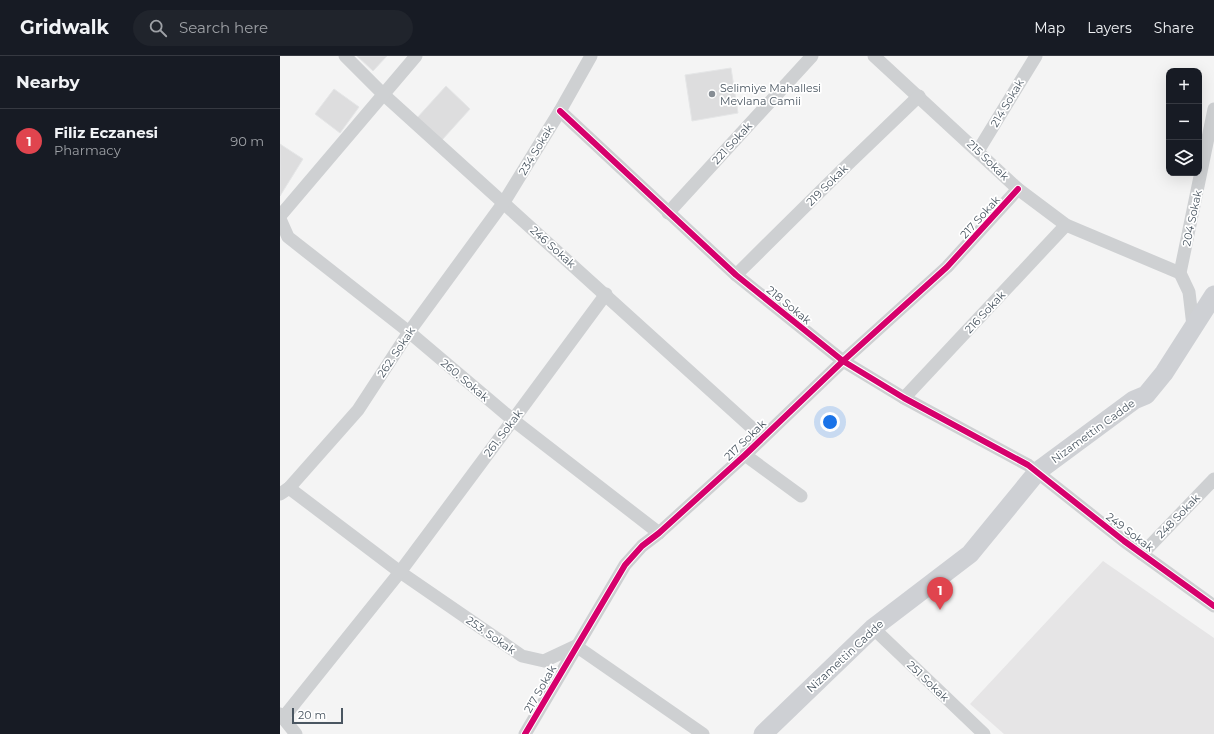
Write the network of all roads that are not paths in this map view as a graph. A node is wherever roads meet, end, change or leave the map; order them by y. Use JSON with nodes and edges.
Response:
{"nodes":[{"id":1,"x":345,"y":56,"type":"edge"},
{"id":2,"x":416,"y":56,"type":"edge"},
{"id":3,"x":591,"y":56,"type":"edge"},
{"id":4,"x":874,"y":56,"type":"edge"},
{"id":5,"x":1036,"y":56,"type":"edge"},
{"id":6,"x":808,"y":57,"type":"edge"},
{"id":7,"x":383,"y":94,"type":"junction"},
{"id":8,"x":919,"y":96,"type":"junction"},
{"id":9,"x":1214,"y":109,"type":"edge"},
{"id":10,"x":560,"y":111,"type":"junction"},
{"id":11,"x":978,"y":151,"type":"junction"},
{"id":12,"x":1018,"y":189,"type":"junction"},
{"id":13,"x":504,"y":202,"type":"junction"},
{"id":14,"x":668,"y":213,"type":"junction"},
{"id":15,"x":280,"y":218,"type":"edge"},
{"id":16,"x":1066,"y":225,"type":"junction"},
{"id":17,"x":1180,"y":273,"type":"junction"},
{"id":18,"x":736,"y":275,"type":"junction"},
{"id":19,"x":606,"y":294,"type":"junction"},
{"id":20,"x":1214,"y":295,"type":"edge"},
{"id":21,"x":1193,"y":326,"type":"junction"},
{"id":22,"x":409,"y":332,"type":"junction"},
{"id":23,"x":843,"y":361,"type":"junction"},
{"id":24,"x":904,"y":398,"type":"junction"},
{"id":25,"x":513,"y":420,"type":"junction"},
{"id":26,"x":762,"y":437,"type":"junction"},
{"id":27,"x":745,"y":455,"type":"junction"},
{"id":28,"x":1038,"y":471,"type":"junction"},
{"id":29,"x":1214,"y":479,"type":"edge"},
{"id":30,"x":285,"y":491,"type":"edge"},
{"id":31,"x":801,"y":496,"type":"dead end"},
{"id":32,"x":659,"y":533,"type":"junction"},
{"id":33,"x":1142,"y":554,"type":"junction"},
{"id":34,"x":400,"y":572,"type":"junction"},
{"id":35,"x":1214,"y":606,"type":"edge"},
{"id":36,"x":873,"y":628,"type":"junction"},
{"id":37,"x":576,"y":646,"type":"junction"},
{"id":38,"x":281,"y":716,"type":"edge"},
{"id":39,"x":296,"y":734,"type":"edge"},
{"id":40,"x":525,"y":734,"type":"edge"},
{"id":41,"x":703,"y":734,"type":"edge"},
{"id":42,"x":763,"y":734,"type":"edge"},
{"id":43,"x":984,"y":734,"type":"edge"}],
"edges":[{"from":1,"to":7,"type":"street","name":"246 Sokak"},
{"from":2,"to":7,"type":"street","name":"260. Sokak"},
{"from":3,"to":10,"type":"street","name":"234 Sokak"},
{"from":4,"to":8,"type":"street","name":"215 Sokak"},
{"from":5,"to":11,"type":"street","name":"214 Sokak"},
{"from":6,"to":14,"type":"street","name":"221 Sokak"},
{"from":7,"to":13,"type":"street","name":"246 Sokak"},
{"from":7,"to":15,"type":"street","name":"260. Sokak"},
{"from":8,"to":11,"type":"street","name":"215 Sokak"},
{"from":8,"to":18,"type":"street","name":"219 Sokak"},
{"from":9,"to":17,"type":"street","name":"204 Sokak"},
{"from":10,"to":13,"type":"street","name":"234 Sokak"},
{"from":10,"to":14,"type":"street","name":"218 Sokak"},
{"from":11,"to":12,"type":"street","name":"215 Sokak"},
{"from":12,"to":16,"type":"street","name":"215 Sokak"},
{"from":12,"to":23,"type":"street","name":"217 Sokak"},
{"from":13,"to":19,"type":"street","name":"246 Sokak"},
{"from":13,"to":22,"type":"street","name":"262. Sokak"},
{"from":14,"to":18,"type":"street","name":"218 Sokak"},
{"from":15,"to":22,"type":"street","name":"260. Sokak"},
{"from":16,"to":17,"type":"street","name":"215 Sokak"},
{"from":16,"to":24,"type":"street","name":"216 Sokak"},
{"from":17,"to":21,"type":"street"},
{"from":18,"to":23,"type":"street","name":"218 Sokak"},
{"from":19,"to":25,"type":"street","name":"261. Sokak"},
{"from":19,"to":26,"type":"street","name":"246 Sokak"},
{"from":20,"to":21,"type":"street","name":"Nizamettin Cadde"},
{"from":21,"to":28,"type":"street","name":"Nizamettin Cadde"},
{"from":22,"to":25,"type":"street","name":"260. Sokak"},
{"from":22,"to":30,"type":"street","name":"262. Sokak"},
{"from":23,"to":24,"type":"street","name":"218 Sokak"},
{"from":23,"to":26,"type":"street","name":"217 Sokak"},
{"from":24,"to":28,"type":"street","name":"218 Sokak"},
{"from":25,"to":32,"type":"street","name":"260. Sokak"},
{"from":25,"to":34,"type":"street","name":"261. Sokak"},
{"from":26,"to":27,"type":"street","name":"217 Sokak"},
{"from":27,"to":31,"type":"street"},
{"from":27,"to":32,"type":"street","name":"217 Sokak"},
{"from":28,"to":33,"type":"street","name":"249 Sokak"},
{"from":28,"to":36,"type":"street","name":"Nizamettin Cadde"},
{"from":29,"to":33,"type":"street","name":"248 Sokak"},
{"from":30,"to":34,"type":"street","name":"253. Sokak"},
{"from":32,"to":37,"type":"street","name":"217 Sokak"},
{"from":33,"to":35,"type":"street","name":"249 Sokak"},
{"from":34,"to":37,"type":"street","name":"253. Sokak"},
{"from":34,"to":38,"type":"street","name":"261. Sokak"},
{"from":36,"to":42,"type":"street","name":"Nizamettin Cadde"},
{"from":36,"to":43,"type":"street","name":"251 Sokak"},
{"from":37,"to":40,"type":"street","name":"217 Sokak"},
{"from":37,"to":41,"type":"street"},
{"from":38,"to":39,"type":"street"}]}
